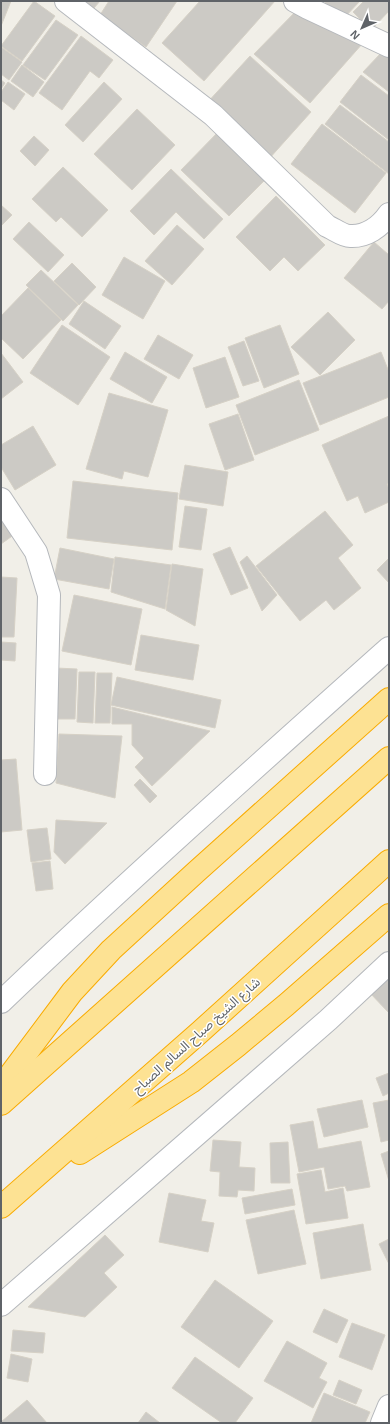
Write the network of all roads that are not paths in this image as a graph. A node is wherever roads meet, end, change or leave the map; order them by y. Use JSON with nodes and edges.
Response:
{"nodes":[{"id":1,"x":66,"y":1,"type":"edge"},
{"id":2,"x":295,"y":1,"type":"edge"},
{"id":3,"x":389,"y":46,"type":"edge"},
{"id":4,"x":389,"y":214,"type":"edge"},
{"id":5,"x":1,"y":499,"type":"edge"},
{"id":6,"x":389,"y":648,"type":"edge"},
{"id":7,"x":389,"y":698,"type":"edge"},
{"id":8,"x":389,"y":758,"type":"edge"},
{"id":9,"x":45,"y":774,"type":"dead end"},
{"id":10,"x":389,"y":861,"type":"edge"},
{"id":11,"x":389,"y":915,"type":"edge"},
{"id":12,"x":389,"y":963,"type":"edge"},
{"id":13,"x":1,"y":1001,"type":"edge"},
{"id":14,"x":1,"y":1087,"type":"edge"},
{"id":15,"x":1,"y":1104,"type":"edge"},
{"id":16,"x":7,"y":1201,"type":"edge"},
{"id":17,"x":1,"y":1305,"type":"edge"},
{"id":18,"x":389,"y":1406,"type":"edge"},
{"id":19,"x":382,"y":1423,"type":"edge"}],
"edges":[{"from":1,"to":4,"type":"street"},
{"from":2,"to":3,"type":"street"},
{"from":5,"to":9,"type":"street"},
{"from":6,"to":13,"type":"street"},
{"from":7,"to":14,"type":"highway"},
{"from":8,"to":15,"type":"highway"},
{"from":10,"to":16,"type":"highway","name":"شارع الشيخ صباح السالم الصباح"},
{"from":11,"to":16,"type":"highway"},
{"from":12,"to":17,"type":"street"},
{"from":18,"to":19,"type":"street"}]}
